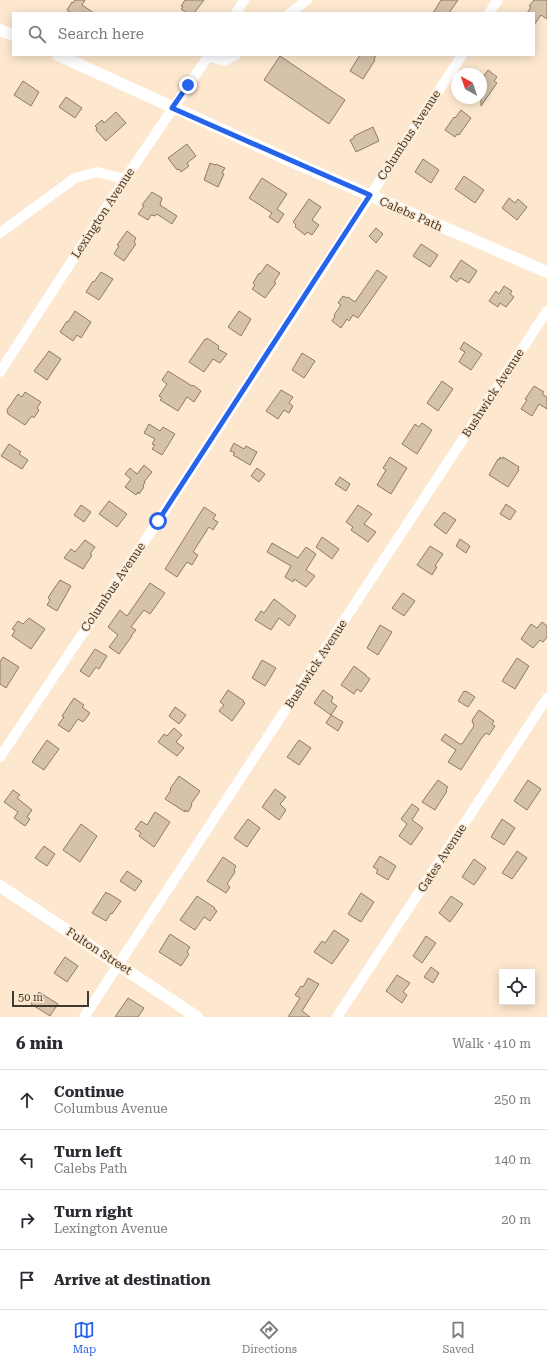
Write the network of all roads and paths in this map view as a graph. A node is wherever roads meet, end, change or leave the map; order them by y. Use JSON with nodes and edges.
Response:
{"nodes":[{"id":1,"x":244,"y":0,"type":"edge"},
{"id":2,"x":307,"y":0,"type":"edge"},
{"id":3,"x":498,"y":0,"type":"edge"},
{"id":4,"x":237,"y":12,"type":"edge"},
{"id":5,"x":291,"y":12,"type":"edge"},
{"id":6,"x":491,"y":12,"type":"edge"},
{"id":7,"x":0,"y":30,"type":"edge"},
{"id":8,"x":12,"y":35,"type":"edge"},
{"id":9,"x":60,"y":56,"type":"edge"},
{"id":10,"x":208,"y":56,"type":"edge"},
{"id":11,"x":234,"y":56,"type":"edge"},
{"id":12,"x":461,"y":56,"type":"edge"},
{"id":13,"x":172,"y":108,"type":"junction"},
{"id":14,"x":125,"y":180,"type":"junction"},
{"id":15,"x":370,"y":195,"type":"junction"},
{"id":16,"x":0,"y":233,"type":"edge"},
{"id":17,"x":547,"y":272,"type":"edge"},
{"id":18,"x":547,"y":311,"type":"edge"},
{"id":19,"x":0,"y":372,"type":"edge"},
{"id":20,"x":547,"y":698,"type":"edge"},
{"id":21,"x":0,"y":757,"type":"edge"},
{"id":22,"x":0,"y":886,"type":"edge"},
{"id":23,"x":119,"y":964,"type":"junction"},
{"id":24,"x":84,"y":1017,"type":"edge"},
{"id":25,"x":197,"y":1017,"type":"edge"},
{"id":26,"x":337,"y":1017,"type":"edge"}],
"edges":[{"from":1,"to":4,"type":"street"},
{"from":2,"to":5,"type":"street"},
{"from":3,"to":6,"type":"street"},
{"from":7,"to":8,"type":"street"},
{"from":9,"to":13,"type":"street","name":"Calebs Path"},
{"from":10,"to":11,"type":"street"},
{"from":10,"to":13,"type":"street","name":"Lexington Avenue"},
{"from":12,"to":15,"type":"street","name":"Columbus Avenue"},
{"from":13,"to":14,"type":"street","name":"Lexington Avenue"},
{"from":13,"to":15,"type":"street","name":"Calebs Path"},
{"from":14,"to":16,"type":"street"},
{"from":14,"to":19,"type":"street","name":"Lexington Avenue"},
{"from":15,"to":17,"type":"street","name":"Calebs Path"},
{"from":15,"to":21,"type":"street","name":"Columbus Avenue"},
{"from":18,"to":23,"type":"street","name":"Bushwick Avenue"},
{"from":20,"to":26,"type":"street","name":"Gates Avenue"},
{"from":22,"to":23,"type":"street","name":"Fulton Street"},
{"from":23,"to":24,"type":"street","name":"Bushwick Avenue"},
{"from":23,"to":25,"type":"street","name":"Fulton Street"}]}
